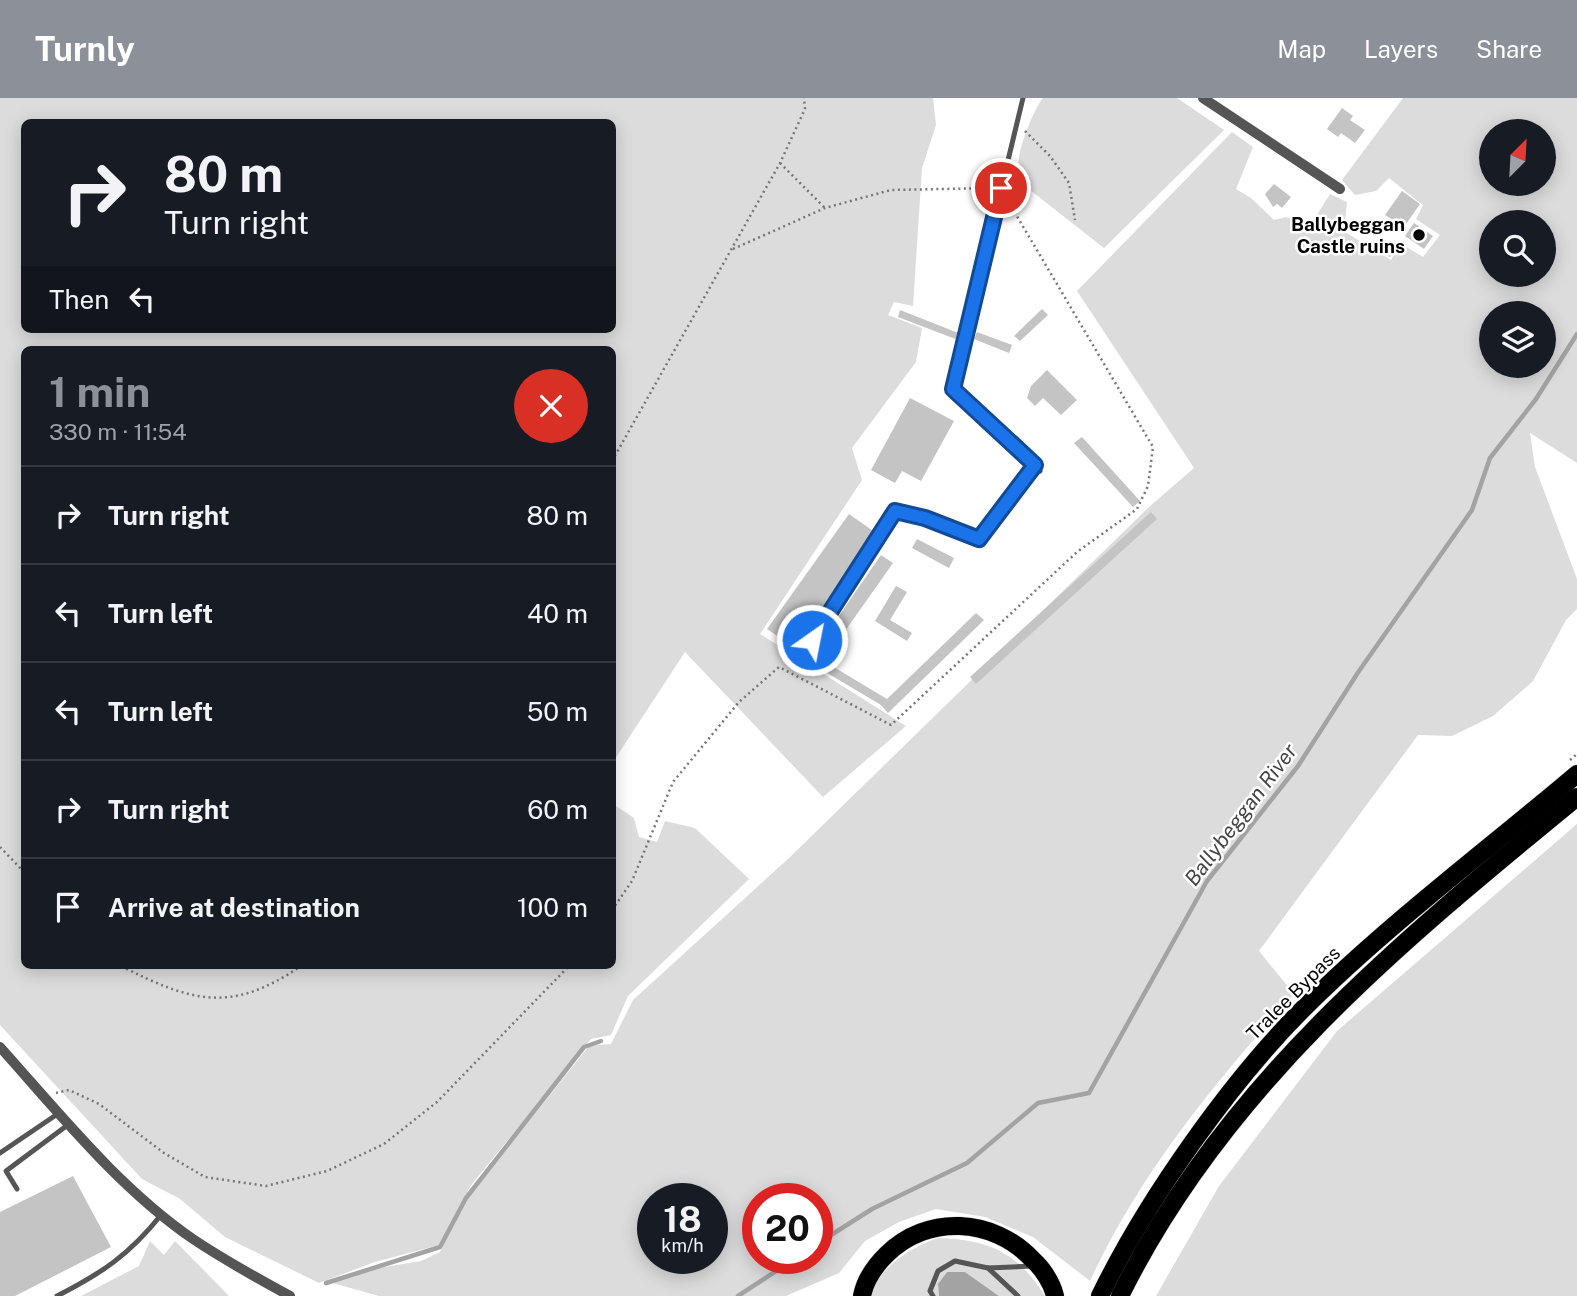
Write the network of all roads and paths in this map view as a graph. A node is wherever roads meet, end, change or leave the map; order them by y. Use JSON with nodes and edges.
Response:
{"nodes":[{"id":1,"x":804,"y":98,"type":"edge"},
{"id":2,"x":1023,"y":98,"type":"edge"},
{"id":3,"x":1206,"y":99,"type":"edge"},
{"id":4,"x":1017,"y":124,"type":"junction"},
{"id":5,"x":780,"y":163,"type":"junction"},
{"id":6,"x":1340,"y":189,"type":"dead end"},
{"id":7,"x":825,"y":208,"type":"dead end"},
{"id":8,"x":1075,"y":220,"type":"dead end"},
{"id":9,"x":616,"y":454,"type":"edge"},
{"id":10,"x":1035,"y":465,"type":"junction"},
{"id":11,"x":1040,"y":471,"type":"dead end"},
{"id":12,"x":812,"y":640,"type":"dead end"},
{"id":13,"x":1577,"y":774,"type":"edge"},
{"id":14,"x":1577,"y":797,"type":"edge"},
{"id":15,"x":0,"y":846,"type":"edge"},
{"id":16,"x":21,"y":869,"type":"edge"},
{"id":17,"x":127,"y":969,"type":"edge"},
{"id":18,"x":296,"y":969,"type":"edge"},
{"id":19,"x":566,"y":969,"type":"edge"},
{"id":20,"x":0,"y":1048,"type":"edge"},
{"id":21,"x":44,"y":1096,"type":"junction"},
{"id":22,"x":59,"y":1113,"type":"junction"},
{"id":23,"x":69,"y":1124,"type":"junction"},
{"id":24,"x":0,"y":1153,"type":"edge"},
{"id":25,"x":18,"y":1189,"type":"dead end"},
{"id":26,"x":162,"y":1214,"type":"junction"},
{"id":27,"x":1039,"y":1266,"type":"junction"},
{"id":28,"x":988,"y":1268,"type":"junction"},
{"id":29,"x":57,"y":1296,"type":"edge"},
{"id":30,"x":290,"y":1296,"type":"edge"},
{"id":31,"x":862,"y":1296,"type":"edge"},
{"id":32,"x":933,"y":1296,"type":"edge"},
{"id":33,"x":1018,"y":1296,"type":"edge"},
{"id":34,"x":1055,"y":1296,"type":"edge"},
{"id":35,"x":1100,"y":1296,"type":"edge"},
{"id":36,"x":1120,"y":1296,"type":"edge"}],
"edges":[{"from":1,"to":5,"type":"path"},
{"from":2,"to":4,"type":"lane"},
{"from":3,"to":6,"type":"street"},
{"from":4,"to":8,"type":"path"},
{"from":4,"to":10,"type":"lane"},
{"from":5,"to":7,"type":"path"},
{"from":5,"to":9,"type":"path"},
{"from":10,"to":11,"type":"lane"},
{"from":10,"to":12,"type":"lane"},
{"from":13,"to":35,"type":"main road","name":"Tralee Bypass"},
{"from":14,"to":36,"type":"main road","name":"Tralee Bypass"},
{"from":15,"to":16,"type":"path"},
{"from":17,"to":18,"type":"path"},
{"from":19,"to":21,"type":"path"},
{"from":20,"to":21,"type":"street"},
{"from":21,"to":22,"type":"street"},
{"from":22,"to":23,"type":"street"},
{"from":22,"to":24,"type":"lane"},
{"from":23,"to":25,"type":"lane"},
{"from":23,"to":26,"type":"street"},
{"from":26,"to":29,"type":"lane"},
{"from":26,"to":30,"type":"street"},
{"from":27,"to":28,"type":"lane"},
{"from":27,"to":31,"type":"main road"},
{"from":27,"to":34,"type":"main road"},
{"from":28,"to":32,"type":"lane"},
{"from":28,"to":33,"type":"lane"}]}
